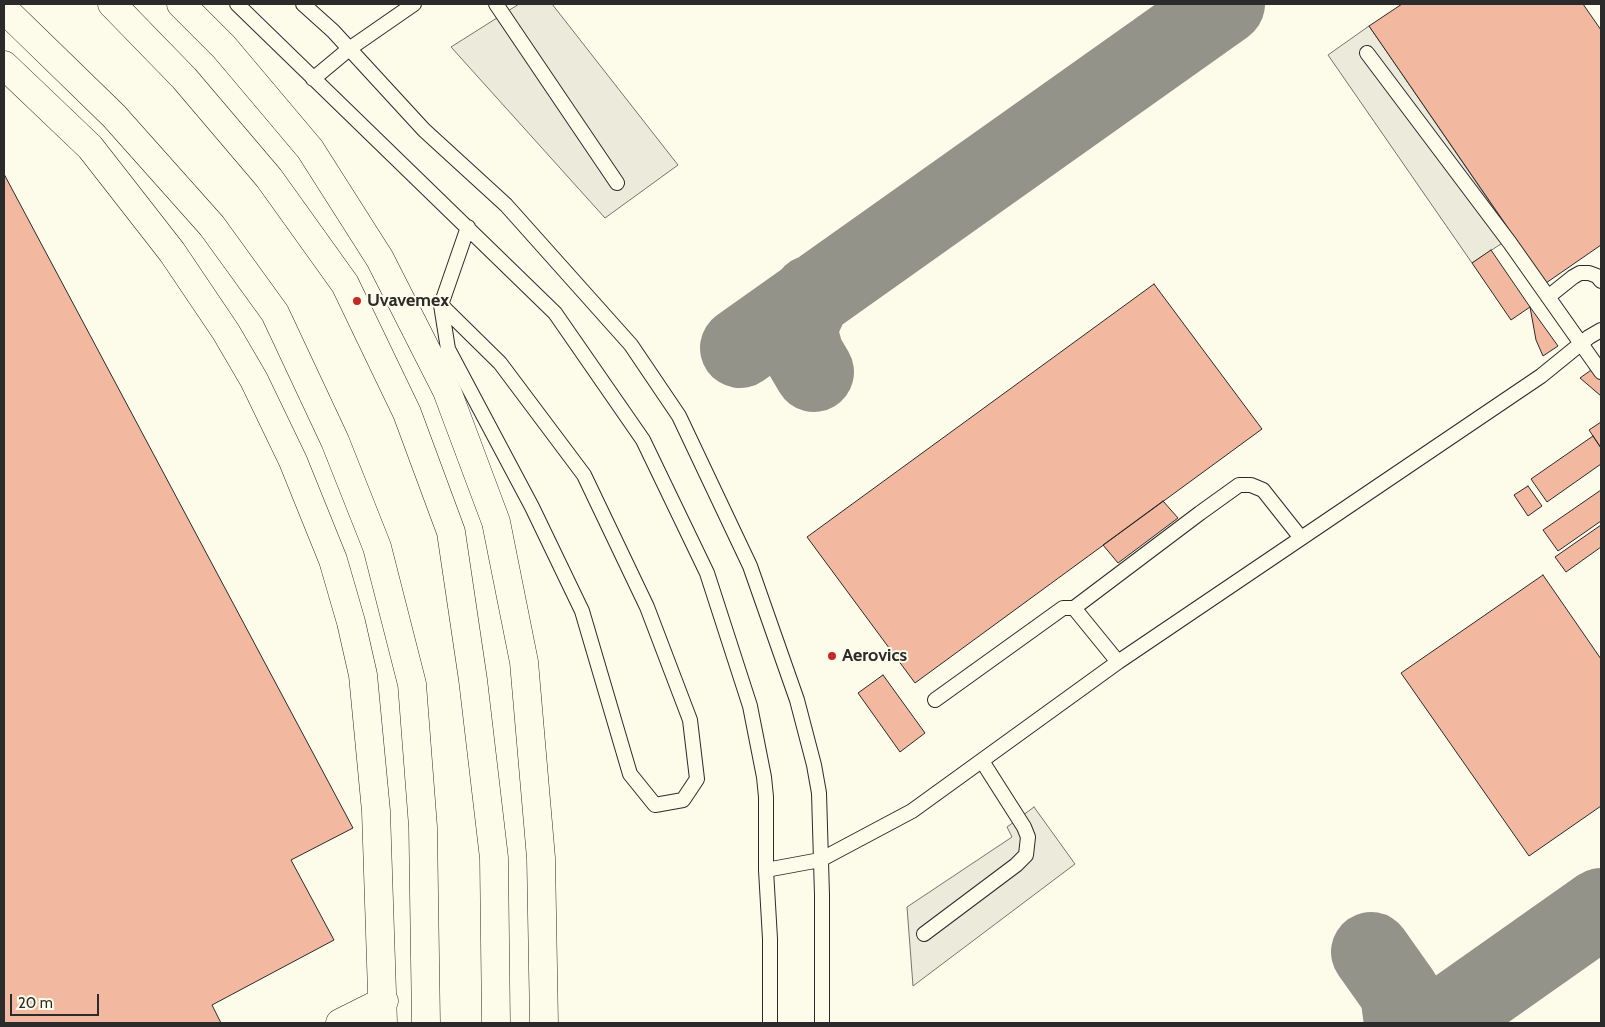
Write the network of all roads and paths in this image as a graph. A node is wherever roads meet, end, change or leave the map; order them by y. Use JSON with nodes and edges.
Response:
{"nodes":[{"id":1,"x":112,"y":4,"type":"edge"},
{"id":2,"x":181,"y":4,"type":"edge"},
{"id":3,"x":236,"y":4,"type":"edge"},
{"id":4,"x":303,"y":4,"type":"edge"},
{"id":5,"x":414,"y":4,"type":"edge"},
{"id":6,"x":496,"y":4,"type":"edge"},
{"id":7,"x":4,"y":9,"type":"edge"},
{"id":8,"x":349,"y":50,"type":"junction"},
{"id":9,"x":1368,"y":53,"type":"dead end"},
{"id":10,"x":4,"y":65,"type":"edge"},
{"id":11,"x":313,"y":79,"type":"junction"},
{"id":12,"x":617,"y":182,"type":"dead end"},
{"id":13,"x":468,"y":227,"type":"junction"},
{"id":14,"x":1601,"y":281,"type":"edge"},
{"id":15,"x":1548,"y":297,"type":"junction"},
{"id":16,"x":441,"y":305,"type":"junction"},
{"id":17,"x":1601,"y":330,"type":"edge"},
{"id":18,"x":1580,"y":344,"type":"junction"},
{"id":19,"x":1601,"y":372,"type":"edge"},
{"id":20,"x":1301,"y":538,"type":"junction"},
{"id":21,"x":1074,"y":608,"type":"junction"},
{"id":22,"x":1118,"y":662,"type":"junction"},
{"id":23,"x":935,"y":700,"type":"dead end"},
{"id":24,"x":982,"y":761,"type":"junction"},
{"id":25,"x":820,"y":860,"type":"junction"},
{"id":26,"x":766,"y":870,"type":"junction"},
{"id":27,"x":924,"y":934,"type":"dead end"},
{"id":28,"x":383,"y":1012,"type":"edge"},
{"id":29,"x":340,"y":1023,"type":"edge"},
{"id":30,"x":426,"y":1023,"type":"edge"},
{"id":31,"x":496,"y":1023,"type":"edge"},
{"id":32,"x":544,"y":1023,"type":"edge"},
{"id":33,"x":770,"y":1023,"type":"edge"},
{"id":34,"x":822,"y":1023,"type":"edge"}],
"edges":[{"from":1,"to":31,"type":"main road"},
{"from":2,"to":32,"type":"main road"},
{"from":3,"to":11,"type":"lane"},
{"from":4,"to":8,"type":"lane"},
{"from":5,"to":8,"type":"lane"},
{"from":6,"to":12,"type":"lane"},
{"from":7,"to":30,"type":"main road"},
{"from":8,"to":11,"type":"lane"},
{"from":8,"to":25,"type":"lane"},
{"from":9,"to":15,"type":"lane"},
{"from":10,"to":28,"type":"main road"},
{"from":11,"to":13,"type":"lane"},
{"from":13,"to":16,"type":"lane"},
{"from":13,"to":26,"type":"lane"},
{"from":14,"to":15,"type":"lane"},
{"from":15,"to":18,"type":"lane"},
{"from":16,"to":16,"type":"lane"},
{"from":17,"to":18,"type":"lane"},
{"from":18,"to":19,"type":"lane"},
{"from":18,"to":20,"type":"lane"},
{"from":20,"to":21,"type":"lane"},
{"from":20,"to":22,"type":"lane"},
{"from":21,"to":22,"type":"lane"},
{"from":21,"to":23,"type":"lane"},
{"from":22,"to":24,"type":"lane"},
{"from":24,"to":25,"type":"lane"},
{"from":24,"to":27,"type":"lane"},
{"from":25,"to":26,"type":"lane"},
{"from":25,"to":34,"type":"lane"},
{"from":26,"to":33,"type":"lane"},
{"from":28,"to":29,"type":"main road"}]}
